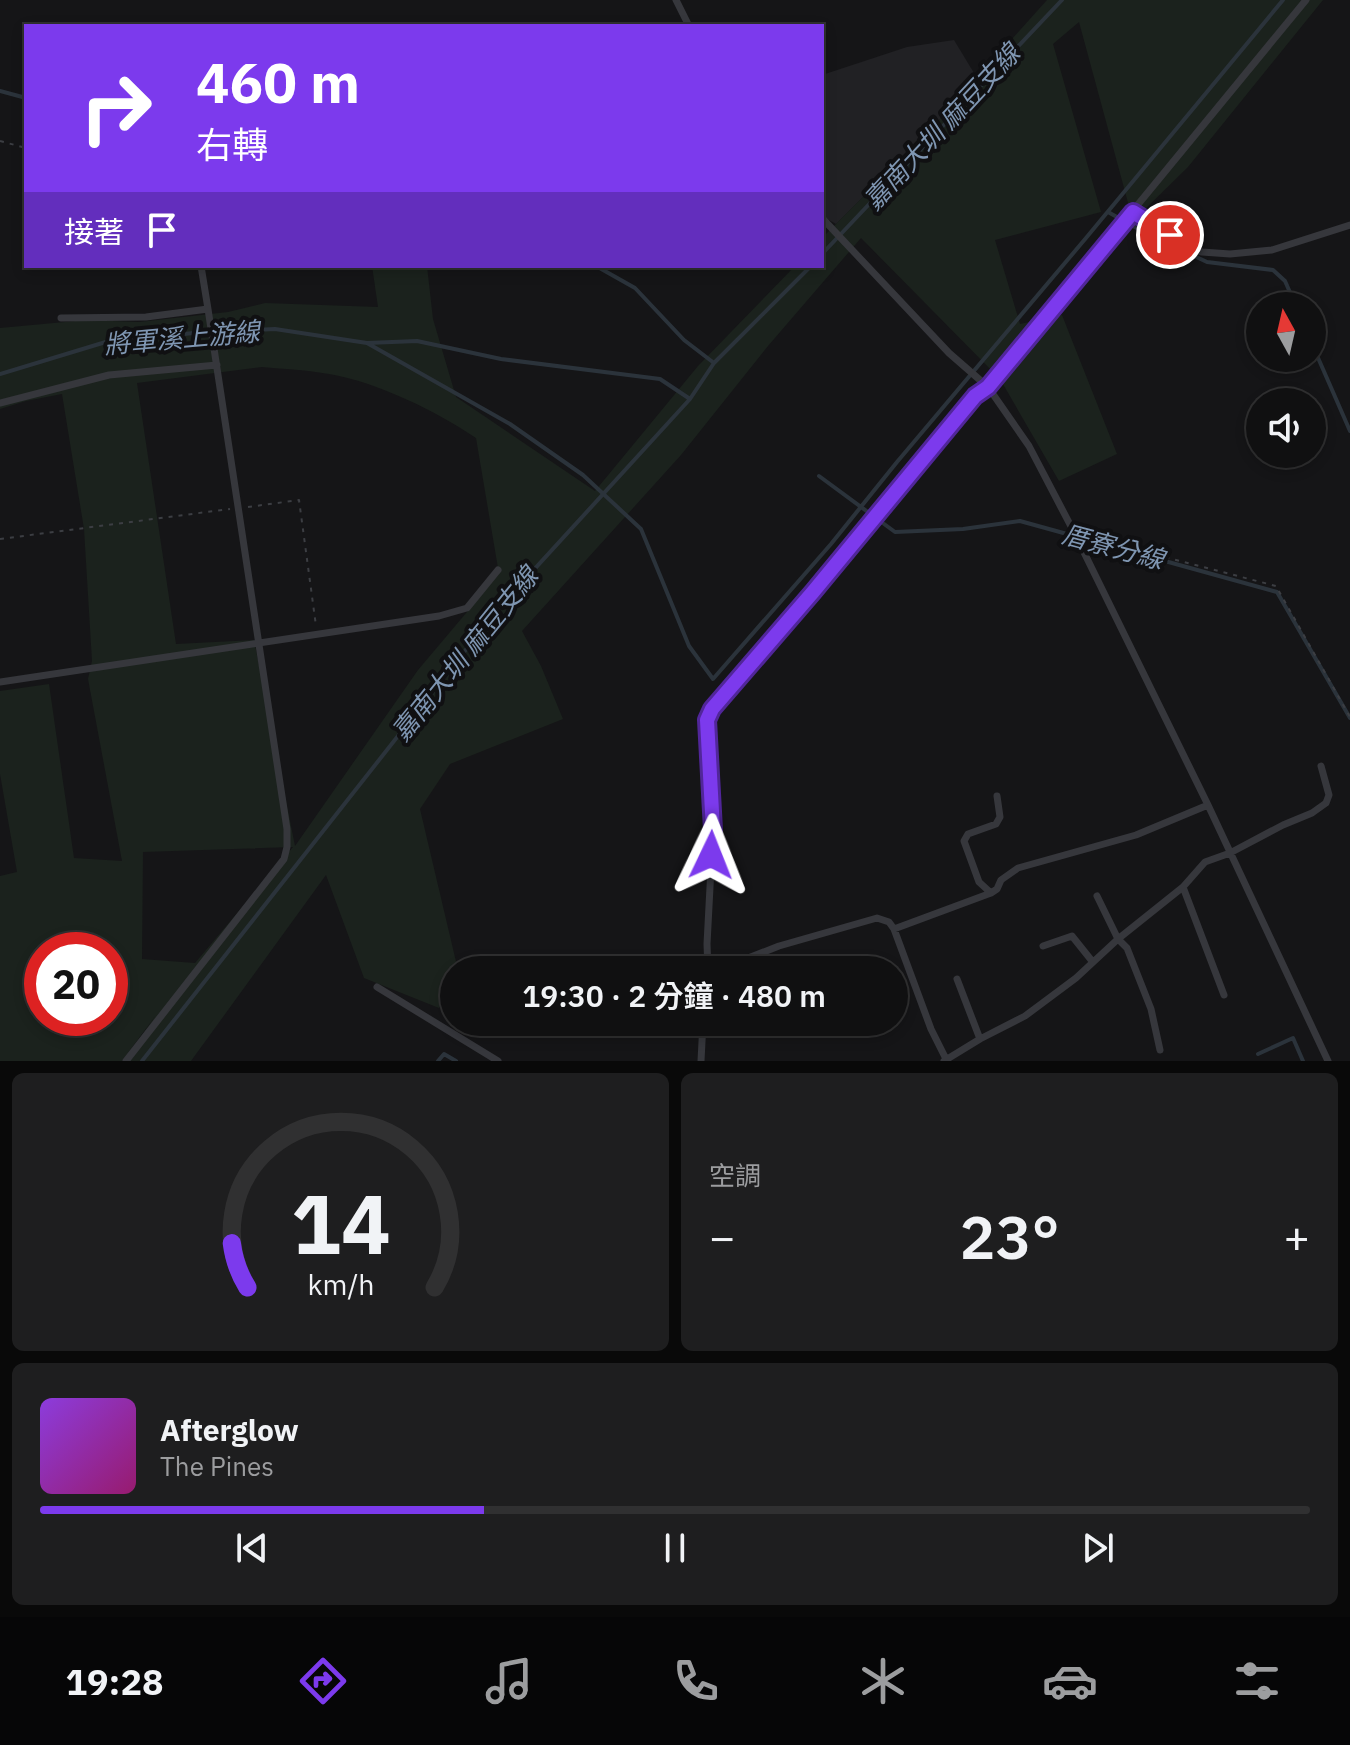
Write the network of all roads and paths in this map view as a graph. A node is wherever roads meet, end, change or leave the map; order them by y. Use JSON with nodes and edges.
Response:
{"nodes":[{"id":1,"x":676,"y":0,"type":"edge"},
{"id":2,"x":1306,"y":0,"type":"edge"},
{"id":3,"x":688,"y":24,"type":"edge"},
{"id":4,"x":0,"y":141,"type":"edge"},
{"id":5,"x":24,"y":147,"type":"edge"},
{"id":6,"x":1133,"y":212,"type":"junction"},
{"id":7,"x":824,"y":220,"type":"edge"},
{"id":8,"x":1350,"y":225,"type":"edge"},
{"id":9,"x":201,"y":268,"type":"edge"},
{"id":10,"x":208,"y":309,"type":"junction"},
{"id":11,"x":61,"y":318,"type":"dead end"},
{"id":12,"x":217,"y":365,"type":"junction"},
{"id":13,"x":988,"y":387,"type":"junction"},
{"id":14,"x":0,"y":403,"type":"edge"},
{"id":15,"x":238,"y":508,"type":"junction"},
{"id":16,"x":1075,"y":534,"type":"junction"},
{"id":17,"x":0,"y":539,"type":"edge"},
{"id":18,"x":498,"y":570,"type":"dead end"},
{"id":19,"x":318,"y":635,"type":"junction"},
{"id":20,"x":258,"y":643,"type":"junction"},
{"id":21,"x":0,"y":682,"type":"edge"},
{"id":22,"x":1350,"y":717,"type":"edge"},
{"id":23,"x":1321,"y":766,"type":"dead end"},
{"id":24,"x":997,"y":796,"type":"dead end"},
{"id":25,"x":1208,"y":805,"type":"junction"},
{"id":26,"x":1230,"y":853,"type":"junction"},
{"id":27,"x":1183,"y":887,"type":"junction"},
{"id":28,"x":991,"y":893,"type":"junction"},
{"id":29,"x":1097,"y":896,"type":"dead end"},
{"id":30,"x":894,"y":929,"type":"junction"},
{"id":31,"x":1118,"y":939,"type":"junction"},
{"id":32,"x":1043,"y":946,"type":"dead end"},
{"id":33,"x":707,"y":956,"type":"edge"},
{"id":34,"x":753,"y":956,"type":"edge"},
{"id":35,"x":1092,"y":961,"type":"junction"},
{"id":36,"x":957,"y":979,"type":"dead end"},
{"id":37,"x":377,"y":987,"type":"dead end"},
{"id":38,"x":1224,"y":995,"type":"dead end"},
{"id":39,"x":702,"y":1036,"type":"edge"},
{"id":40,"x":980,"y":1039,"type":"junction"},
{"id":41,"x":1160,"y":1050,"type":"dead end"},
{"id":42,"x":945,"y":1060,"type":"edge"},
{"id":43,"x":126,"y":1061,"type":"edge"},
{"id":44,"x":498,"y":1061,"type":"edge"},
{"id":45,"x":701,"y":1061,"type":"edge"},
{"id":46,"x":1328,"y":1061,"type":"edge"}],
"edges":[{"from":1,"to":3,"type":"lane"},
{"from":2,"to":6,"type":"lane"},
{"from":4,"to":5,"type":"path"},
{"from":6,"to":8,"type":"lane"},
{"from":6,"to":13,"type":"lane"},
{"from":7,"to":13,"type":"lane"},
{"from":9,"to":10,"type":"lane"},
{"from":10,"to":11,"type":"lane"},
{"from":10,"to":12,"type":"lane"},
{"from":12,"to":14,"type":"lane"},
{"from":12,"to":15,"type":"lane"},
{"from":13,"to":16,"type":"lane"},
{"from":13,"to":33,"type":"lane"},
{"from":15,"to":17,"type":"path"},
{"from":15,"to":19,"type":"path"},
{"from":15,"to":20,"type":"lane"},
{"from":16,"to":22,"type":"path"},
{"from":16,"to":25,"type":"lane"},
{"from":18,"to":19,"type":"lane"},
{"from":19,"to":20,"type":"lane"},
{"from":20,"to":21,"type":"lane"},
{"from":20,"to":43,"type":"lane"},
{"from":23,"to":26,"type":"lane"},
{"from":24,"to":28,"type":"lane"},
{"from":25,"to":26,"type":"lane"},
{"from":25,"to":28,"type":"lane"},
{"from":26,"to":27,"type":"lane"},
{"from":26,"to":46,"type":"lane"},
{"from":27,"to":31,"type":"lane"},
{"from":27,"to":38,"type":"lane"},
{"from":28,"to":30,"type":"lane"},
{"from":29,"to":31,"type":"lane"},
{"from":30,"to":34,"type":"lane"},
{"from":30,"to":42,"type":"lane"},
{"from":31,"to":35,"type":"lane"},
{"from":31,"to":41,"type":"lane"},
{"from":32,"to":35,"type":"lane"},
{"from":35,"to":40,"type":"lane"},
{"from":36,"to":40,"type":"lane"},
{"from":37,"to":44,"type":"lane"},
{"from":39,"to":45,"type":"lane"},
{"from":40,"to":42,"type":"lane"}]}
